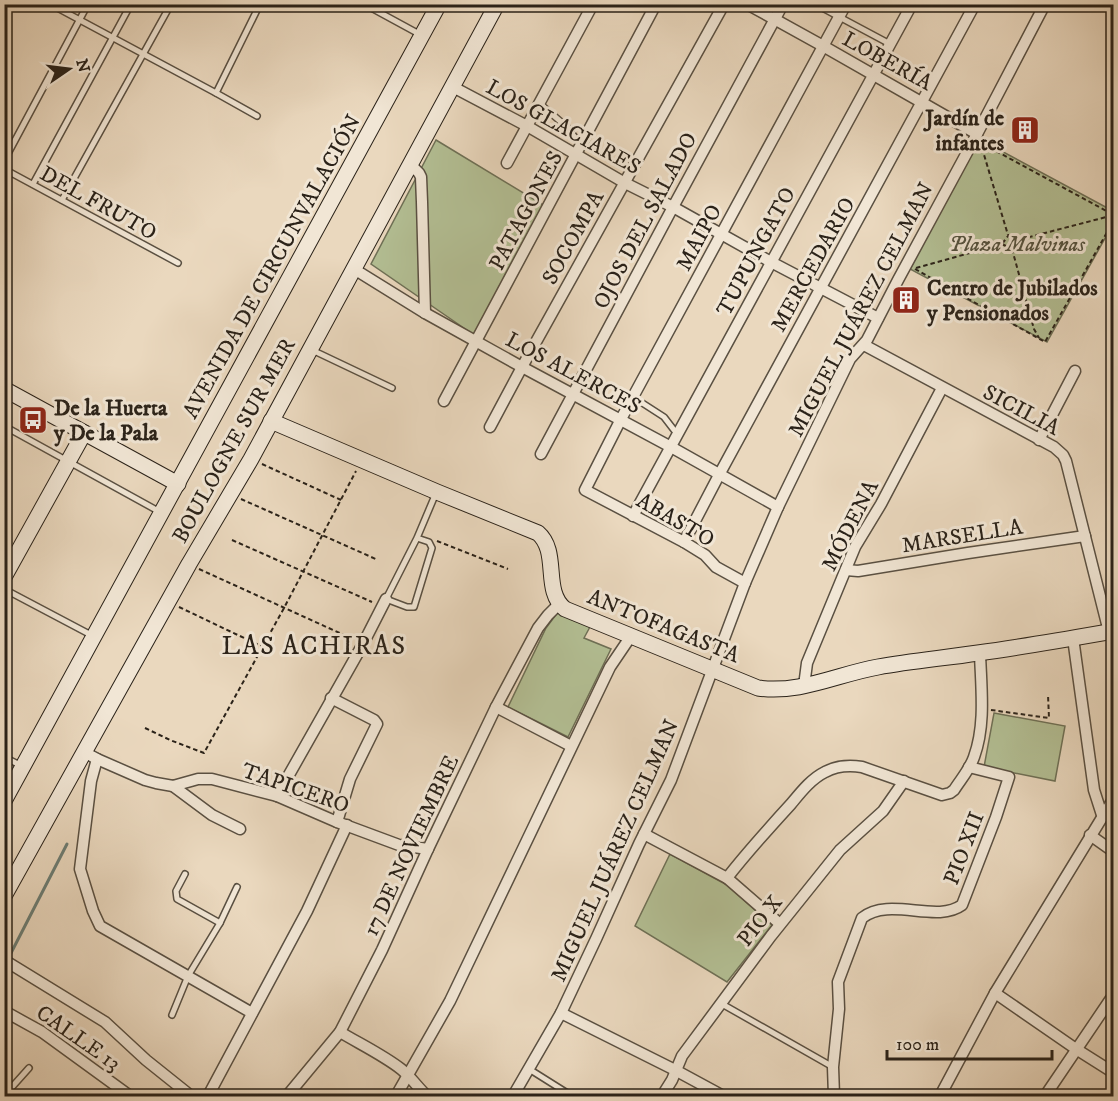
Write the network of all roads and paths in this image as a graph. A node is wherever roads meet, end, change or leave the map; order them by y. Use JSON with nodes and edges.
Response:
{"nodes":[{"id":1,"x":50,"y":4,"type":"edge"},
{"id":2,"x":88,"y":4,"type":"edge"},
{"id":3,"x":131,"y":4,"type":"edge"},
{"id":4,"x":171,"y":4,"type":"edge"},
{"id":5,"x":260,"y":4,"type":"edge"},
{"id":6,"x":364,"y":4,"type":"edge"},
{"id":7,"x":439,"y":4,"type":"edge"},
{"id":8,"x":497,"y":4,"type":"edge"},
{"id":9,"x":593,"y":4,"type":"edge"},
{"id":10,"x":657,"y":4,"type":"edge"},
{"id":11,"x":724,"y":4,"type":"edge"},
{"id":12,"x":747,"y":4,"type":"edge"},
{"id":13,"x":783,"y":4,"type":"edge"},
{"id":14,"x":815,"y":4,"type":"edge"},
{"id":15,"x":846,"y":4,"type":"edge"},
{"id":16,"x":912,"y":4,"type":"edge"},
{"id":17,"x":975,"y":4,"type":"edge"},
{"id":18,"x":1045,"y":4,"type":"edge"},
{"id":19,"x":839,"y":17,"type":"junction"},
{"id":20,"x":775,"y":19,"type":"junction"},
{"id":21,"x":79,"y":20,"type":"junction"},
{"id":22,"x":422,"y":36,"type":"junction"},
{"id":23,"x":113,"y":38,"type":"junction"},
{"id":24,"x":890,"y":44,"type":"junction"},
{"id":25,"x":823,"y":46,"type":"junction"},
{"id":26,"x":143,"y":54,"type":"junction"},
{"id":27,"x":873,"y":74,"type":"junction"},
{"id":28,"x":453,"y":87,"type":"junction"},
{"id":29,"x":216,"y":93,"type":"junction"},
{"id":30,"x":923,"y":102,"type":"junction"},
{"id":31,"x":539,"y":103,"type":"junction"},
{"id":32,"x":257,"y":116,"type":"dead end"},
{"id":33,"x":527,"y":126,"type":"junction"},
{"id":34,"x":979,"y":139,"type":"junction"},
{"id":35,"x":579,"y":150,"type":"junction"},
{"id":36,"x":4,"y":161,"type":"edge"},
{"id":37,"x":507,"y":163,"type":"dead end"},
{"id":38,"x":410,"y":164,"type":"junction"},
{"id":39,"x":4,"y":169,"type":"edge"},
{"id":40,"x":625,"y":183,"type":"junction"},
{"id":41,"x":33,"y":184,"type":"junction"},
{"id":42,"x":62,"y":200,"type":"junction"},
{"id":43,"x":673,"y":207,"type":"junction"},
{"id":44,"x":1113,"y":215,"type":"edge"},
{"id":45,"x":1113,"y":220,"type":"edge"},
{"id":46,"x":722,"y":233,"type":"junction"},
{"id":47,"x":1008,"y":235,"type":"junction"},
{"id":48,"x":1018,"y":240,"type":"junction"},
{"id":49,"x":1002,"y":244,"type":"junction"},
{"id":50,"x":1012,"y":249,"type":"junction"},
{"id":51,"x":771,"y":262,"type":"junction"},
{"id":52,"x":178,"y":264,"type":"dead end"},
{"id":53,"x":354,"y":269,"type":"junction"},
{"id":54,"x":821,"y":288,"type":"junction"},
{"id":55,"x":425,"y":313,"type":"junction"},
{"id":56,"x":878,"y":318,"type":"junction"},
{"id":57,"x":477,"y":342,"type":"junction"},
{"id":58,"x":1045,"y":342,"type":"junction"},
{"id":59,"x":864,"y":345,"type":"junction"},
{"id":60,"x":310,"y":349,"type":"junction"},
{"id":61,"x":522,"y":367,"type":"junction"},
{"id":62,"x":1075,"y":371,"type":"dead end"},
{"id":63,"x":392,"y":388,"type":"dead end"},
{"id":64,"x":942,"y":388,"type":"junction"},
{"id":65,"x":4,"y":389,"type":"edge"},
{"id":66,"x":573,"y":393,"type":"junction"},
{"id":67,"x":633,"y":398,"type":"junction"},
{"id":68,"x":444,"y":401,"type":"dead end"},
{"id":69,"x":621,"y":419,"type":"junction"},
{"id":70,"x":272,"y":421,"type":"junction"},
{"id":71,"x":4,"y":426,"type":"edge"},
{"id":72,"x":490,"y":427,"type":"dead end"},
{"id":73,"x":84,"y":433,"type":"junction"},
{"id":74,"x":679,"y":433,"type":"junction"},
{"id":75,"x":1039,"y":440,"type":"junction"},
{"id":76,"x":671,"y":447,"type":"junction"},
{"id":77,"x":541,"y":454,"type":"dead end"},
{"id":78,"x":251,"y":459,"type":"junction"},
{"id":79,"x":362,"y":460,"type":"junction"},
{"id":80,"x":68,"y":461,"type":"junction"},
{"id":81,"x":719,"y":475,"type":"junction"},
{"id":82,"x":178,"y":484,"type":"junction"},
{"id":83,"x":585,"y":490,"type":"joint"},
{"id":84,"x":437,"y":492,"type":"junction"},
{"id":85,"x":230,"y":494,"type":"junction"},
{"id":86,"x":341,"y":500,"type":"junction"},
{"id":87,"x":778,"y":507,"type":"junction"},
{"id":88,"x":162,"y":512,"type":"junction"},
{"id":89,"x":633,"y":516,"type":"junction"},
{"id":90,"x":322,"y":535,"type":"junction"},
{"id":91,"x":1085,"y":536,"type":"junction"},
{"id":92,"x":417,"y":538,"type":"junction"},
{"id":93,"x":232,"y":540,"type":"dead end"},
{"id":94,"x":429,"y":542,"type":"junction"},
{"id":95,"x":684,"y":542,"type":"junction"},
{"id":96,"x":378,"y":560,"type":"dead end"},
{"id":97,"x":189,"y":564,"type":"junction"},
{"id":98,"x":508,"y":569,"type":"dead end"},
{"id":99,"x":846,"y":570,"type":"junction"},
{"id":100,"x":303,"y":572,"type":"junction"},
{"id":101,"x":4,"y":577,"type":"edge"},
{"id":102,"x":745,"y":583,"type":"junction"},
{"id":103,"x":4,"y":590,"type":"edge"},
{"id":104,"x":168,"y":601,"type":"junction"},
{"id":105,"x":384,"y":603,"type":"junction"},
{"id":106,"x":559,"y":604,"type":"junction"},
{"id":107,"x":284,"y":608,"type":"junction"},
{"id":108,"x":1111,"y":632,"type":"edge"},
{"id":109,"x":94,"y":636,"type":"junction"},
{"id":110,"x":631,"y":636,"type":"junction"},
{"id":111,"x":1073,"y":638,"type":"junction"},
{"id":112,"x":363,"y":644,"type":"junction"},
{"id":113,"x":262,"y":647,"type":"junction"},
{"id":114,"x":980,"y":653,"type":"junction"},
{"id":115,"x":712,"y":669,"type":"junction"},
{"id":116,"x":804,"y":686,"type":"junction"},
{"id":117,"x":1048,"y":694,"type":"dead end"},
{"id":118,"x":331,"y":698,"type":"junction"},
{"id":119,"x":496,"y":707,"type":"junction"},
{"id":120,"x":982,"y":708,"type":"junction"},
{"id":121,"x":145,"y":728,"type":"dead end"},
{"id":122,"x":572,"y":746,"type":"junction"},
{"id":123,"x":91,"y":755,"type":"junction"},
{"id":124,"x":4,"y":757,"type":"edge"},
{"id":125,"x":23,"y":767,"type":"junction"},
{"id":126,"x":969,"y":767,"type":"junction"},
{"id":127,"x":904,"y":781,"type":"junction"},
{"id":128,"x":173,"y":786,"type":"junction"},
{"id":129,"x":277,"y":796,"type":"junction"},
{"id":130,"x":1113,"y":798,"type":"edge"},
{"id":131,"x":4,"y":801,"type":"edge"},
{"id":132,"x":1102,"y":815,"type":"junction"},
{"id":133,"x":342,"y":823,"type":"junction"},
{"id":134,"x":240,"y":829,"type":"dead end"},
{"id":135,"x":644,"y":834,"type":"junction"},
{"id":136,"x":1090,"y":835,"type":"junction"},
{"id":137,"x":428,"y":849,"type":"junction"},
{"id":138,"x":1113,"y":852,"type":"edge"},
{"id":139,"x":185,"y":874,"type":"dead end"},
{"id":140,"x":727,"y":878,"type":"junction"},
{"id":141,"x":237,"y":887,"type":"dead end"},
{"id":142,"x":4,"y":896,"type":"edge"},
{"id":143,"x":220,"y":923,"type":"junction"},
{"id":144,"x":780,"y":924,"type":"junction"},
{"id":145,"x":4,"y":960,"type":"edge"},
{"id":146,"x":188,"y":976,"type":"junction"},
{"id":147,"x":995,"y":993,"type":"junction"},
{"id":148,"x":1113,"y":994,"type":"edge"},
{"id":149,"x":720,"y":1003,"type":"junction"},
{"id":150,"x":4,"y":1011,"type":"edge"},
{"id":151,"x":252,"y":1013,"type":"junction"},
{"id":152,"x":561,"y":1013,"type":"junction"},
{"id":153,"x":172,"y":1015,"type":"dead end"},
{"id":154,"x":340,"y":1032,"type":"junction"},
{"id":155,"x":1076,"y":1049,"type":"junction"},
{"id":156,"x":833,"y":1067,"type":"junction"},
{"id":157,"x":29,"y":1068,"type":"dead end"},
{"id":158,"x":529,"y":1069,"type":"junction"},
{"id":159,"x":675,"y":1070,"type":"junction"},
{"id":160,"x":1113,"y":1073,"type":"edge"},
{"id":161,"x":409,"y":1076,"type":"junction"},
{"id":162,"x":4,"y":1092,"type":"edge"},
{"id":163,"x":130,"y":1096,"type":"edge"},
{"id":164,"x":191,"y":1096,"type":"edge"},
{"id":165,"x":208,"y":1096,"type":"edge"},
{"id":166,"x":287,"y":1096,"type":"edge"},
{"id":167,"x":396,"y":1096,"type":"edge"},
{"id":168,"x":427,"y":1096,"type":"edge"},
{"id":169,"x":513,"y":1096,"type":"edge"},
{"id":170,"x":572,"y":1096,"type":"edge"},
{"id":171,"x":662,"y":1096,"type":"edge"},
{"id":172,"x":723,"y":1096,"type":"edge"},
{"id":173,"x":834,"y":1096,"type":"edge"},
{"id":174,"x":940,"y":1096,"type":"edge"},
{"id":175,"x":1045,"y":1096,"type":"edge"}],
"edges":[{"from":1,"to":21,"type":"lane"},
{"from":2,"to":21,"type":"lane"},
{"from":3,"to":23,"type":"lane"},
{"from":4,"to":26,"type":"lane"},
{"from":5,"to":29,"type":"lane"},
{"from":6,"to":22,"type":"lane"},
{"from":7,"to":22,"type":"street","name":"AVENIDA DE CIRCUNVALACIÓN"},
{"from":8,"to":28,"type":"street","name":"BOULOGNE SUR MER"},
{"from":9,"to":31,"type":"street"},
{"from":10,"to":35,"type":"street","name":"PATAGONES"},
{"from":11,"to":40,"type":"street","name":"SOCOMPA"},
{"from":12,"to":20,"type":"street","name":"LOBERÍA"},
{"from":13,"to":20,"type":"street","name":"OJOS DEL SALADO"},
{"from":14,"to":19,"type":"lane"},
{"from":15,"to":19,"type":"street","name":"MAIPO"},
{"from":16,"to":24,"type":"street","name":"TUPUNGATO"},
{"from":17,"to":30,"type":"street","name":"MERCEDARIO"},
{"from":18,"to":34,"type":"street","name":"MIGUEL JUÁREZ CELMAN"},
{"from":19,"to":24,"type":"lane"},
{"from":19,"to":25,"type":"street","name":"MAIPO"},
{"from":20,"to":25,"type":"street","name":"LOBERÍA"},
{"from":20,"to":43,"type":"street","name":"OJOS DEL SALADO"},
{"from":21,"to":23,"type":"lane"},
{"from":21,"to":36,"type":"lane"},
{"from":22,"to":82,"type":"street","name":"AVENIDA DE CIRCUNVALACIÓN"},
{"from":23,"to":26,"type":"lane"},
{"from":23,"to":41,"type":"lane"},
{"from":24,"to":27,"type":"street","name":"TUPUNGATO"},
{"from":25,"to":27,"type":"street","name":"LOBERÍA"},
{"from":25,"to":46,"type":"street","name":"MAIPO"},
{"from":26,"to":29,"type":"lane"},
{"from":26,"to":42,"type":"lane"},
{"from":27,"to":30,"type":"street","name":"LOBERÍA"},
{"from":27,"to":51,"type":"street","name":"TUPUNGATO"},
{"from":28,"to":33,"type":"street","name":"LOS GLACIARES"},
{"from":28,"to":38,"type":"street","name":"BOULOGNE SUR MER"},
{"from":29,"to":32,"type":"lane"},
{"from":30,"to":34,"type":"street","name":"LOBERÍA"},
{"from":30,"to":54,"type":"street","name":"MERCEDARIO"},
{"from":31,"to":33,"type":"street"},
{"from":31,"to":35,"type":"lane"},
{"from":33,"to":35,"type":"street","name":"LOS GLACIARES"},
{"from":33,"to":37,"type":"street"},
{"from":34,"to":44,"type":"path"},
{"from":34,"to":47,"type":"path"},
{"from":34,"to":56,"type":"street","name":"MIGUEL JUÁREZ CELMAN"},
{"from":35,"to":40,"type":"street","name":"LOS GLACIARES"},
{"from":35,"to":57,"type":"street","name":"PATAGONES"},
{"from":38,"to":53,"type":"street","name":"BOULOGNE SUR MER"},
{"from":38,"to":55,"type":"street"},
{"from":39,"to":41,"type":"lane","name":"DEL FRUTO"},
{"from":40,"to":43,"type":"street","name":"LOS GLACIARES"},
{"from":40,"to":61,"type":"street","name":"SOCOMPA"},
{"from":41,"to":42,"type":"lane","name":"DEL FRUTO"},
{"from":42,"to":52,"type":"lane","name":"DEL FRUTO"},
{"from":43,"to":46,"type":"street","name":"LOS GLACIARES"},
{"from":43,"to":66,"type":"street","name":"OJOS DEL SALADO"},
{"from":44,"to":48,"type":"path"},
{"from":45,"to":58,"type":"path"},
{"from":46,"to":51,"type":"street","name":"LOS GLACIARES"},
{"from":46,"to":67,"type":"street","name":"MAIPO"},
{"from":47,"to":48,"type":"path"},
{"from":47,"to":49,"type":"path"},
{"from":48,"to":50,"type":"path"},
{"from":49,"to":50,"type":"path"},
{"from":49,"to":58,"type":"path"},
{"from":50,"to":58,"type":"path"},
{"from":51,"to":54,"type":"street","name":"LOS GLACIARES"},
{"from":51,"to":74,"type":"street","name":"TUPUNGATO"},
{"from":53,"to":55,"type":"street","name":"LOS ALERCES"},
{"from":53,"to":60,"type":"street","name":"BOULOGNE SUR MER"},
{"from":54,"to":56,"type":"street","name":"LOS GLACIARES"},
{"from":54,"to":81,"type":"street","name":"MERCEDARIO"},
{"from":55,"to":57,"type":"street","name":"LOS ALERCES"},
{"from":56,"to":59,"type":"street","name":"MIGUEL JUÁREZ CELMAN"},
{"from":57,"to":61,"type":"street","name":"LOS ALERCES"},
{"from":57,"to":68,"type":"street","name":"PATAGONES"},
{"from":59,"to":64,"type":"street","name":"SICILIA"},
{"from":59,"to":87,"type":"street","name":"MIGUEL JUÁREZ CELMAN"},
{"from":60,"to":63,"type":"lane"},
{"from":60,"to":70,"type":"street","name":"BOULOGNE SUR MER"},
{"from":61,"to":66,"type":"street","name":"LOS ALERCES"},
{"from":61,"to":72,"type":"street","name":"SOCOMPA"},
{"from":62,"to":75,"type":"street"},
{"from":64,"to":75,"type":"street","name":"SICILIA"},
{"from":64,"to":99,"type":"street","name":"MÓDENA"},
{"from":65,"to":73,"type":"street"},
{"from":66,"to":69,"type":"street","name":"LOS ALERCES"},
{"from":66,"to":77,"type":"street","name":"OJOS DEL SALADO"},
{"from":67,"to":69,"type":"street","name":"MAIPO"},
{"from":67,"to":74,"type":"lane"},
{"from":69,"to":76,"type":"street","name":"LOS ALERCES"},
{"from":69,"to":83,"type":"street","name":"MAIPO"},
{"from":70,"to":78,"type":"street","name":"BOULOGNE SUR MER"},
{"from":70,"to":79,"type":"street","name":"ANTOFAGASTA"},
{"from":71,"to":80,"type":"lane"},
{"from":73,"to":80,"type":"street"},
{"from":73,"to":82,"type":"street"},
{"from":74,"to":76,"type":"street","name":"TUPUNGATO"},
{"from":75,"to":91,"type":"street","name":"SICILIA"},
{"from":76,"to":81,"type":"street","name":"LOS ALERCES"},
{"from":76,"to":89,"type":"street","name":"TUPUNGATO"},
{"from":78,"to":85,"type":"street","name":"BOULOGNE SUR MER"},
{"from":78,"to":86,"type":"path"},
{"from":79,"to":84,"type":"street","name":"ANTOFAGASTA"},
{"from":79,"to":86,"type":"path"},
{"from":80,"to":88,"type":"lane"},
{"from":80,"to":101,"type":"street"},
{"from":81,"to":87,"type":"street","name":"LOS ALERCES"},
{"from":81,"to":95,"type":"street","name":"MERCEDARIO"},
{"from":82,"to":88,"type":"street","name":"AVENIDA DE CIRCUNVALACIÓN"},
{"from":83,"to":89,"type":"street","name":"ABASTO"},
{"from":84,"to":92,"type":"lane"},
{"from":84,"to":106,"type":"street","name":"ANTOFAGASTA"},
{"from":85,"to":90,"type":"path"},
{"from":85,"to":97,"type":"street","name":"BOULOGNE SUR MER"},
{"from":86,"to":90,"type":"path"},
{"from":87,"to":102,"type":"street","name":"MIGUEL JUÁREZ CELMAN"},
{"from":88,"to":109,"type":"street","name":"AVENIDA DE CIRCUNVALACIÓN"},
{"from":89,"to":95,"type":"street","name":"ABASTO"},
{"from":90,"to":96,"type":"path"},
{"from":90,"to":100,"type":"path"},
{"from":91,"to":99,"type":"street","name":"MARSELLA"},
{"from":91,"to":108,"type":"street","name":"SICILIA"},
{"from":92,"to":94,"type":"lane"},
{"from":92,"to":105,"type":"lane"},
{"from":93,"to":100,"type":"path"},
{"from":94,"to":98,"type":"path"},
{"from":94,"to":105,"type":"lane"},
{"from":95,"to":102,"type":"street","name":"ABASTO"},
{"from":97,"to":104,"type":"street","name":"BOULOGNE SUR MER"},
{"from":97,"to":107,"type":"path"},
{"from":99,"to":116,"type":"street","name":"MÓDENA"},
{"from":100,"to":105,"type":"path"},
{"from":100,"to":107,"type":"path"},
{"from":102,"to":115,"type":"street","name":"MIGUEL JUÁREZ CELMAN"},
{"from":103,"to":109,"type":"lane"},
{"from":104,"to":113,"type":"path"},
{"from":104,"to":123,"type":"street","name":"BOULOGNE SUR MER"},
{"from":105,"to":112,"type":"street"},
{"from":106,"to":110,"type":"street","name":"ANTOFAGASTA"},
{"from":106,"to":119,"type":"street","name":"17 DE NOVIEMBRE"},
{"from":107,"to":112,"type":"path"},
{"from":107,"to":113,"type":"path"},
{"from":108,"to":111,"type":"street","name":"ANTOFAGASTA"},
{"from":109,"to":125,"type":"street","name":"AVENIDA DE CIRCUNVALACIÓN"},
{"from":110,"to":115,"type":"street","name":"ANTOFAGASTA"},
{"from":110,"to":122,"type":"street"},
{"from":111,"to":114,"type":"street","name":"ANTOFAGASTA"},
{"from":111,"to":132,"type":"street"},
{"from":112,"to":118,"type":"street"},
{"from":113,"to":121,"type":"path"},
{"from":114,"to":116,"type":"street","name":"ANTOFAGASTA"},
{"from":114,"to":120,"type":"street"},
{"from":115,"to":116,"type":"street","name":"ANTOFAGASTA"},
{"from":115,"to":135,"type":"street","name":"MIGUEL JUÁREZ CELMAN"},
{"from":117,"to":120,"type":"path"},
{"from":118,"to":129,"type":"street"},
{"from":118,"to":133,"type":"street"},
{"from":119,"to":122,"type":"street"},
{"from":119,"to":137,"type":"street","name":"17 DE NOVIEMBRE"},
{"from":120,"to":126,"type":"street"},
{"from":122,"to":161,"type":"street"},
{"from":123,"to":128,"type":"street","name":"TAPICERO"},
{"from":123,"to":142,"type":"street","name":"BOULOGNE SUR MER"},
{"from":123,"to":146,"type":"street"},
{"from":124,"to":125,"type":"lane"},
{"from":125,"to":131,"type":"street","name":"AVENIDA DE CIRCUNVALACIÓN"},
{"from":126,"to":127,"type":"street"},
{"from":126,"to":156,"type":"street","name":"PIO XII"},
{"from":127,"to":140,"type":"street"},
{"from":127,"to":144,"type":"street","name":"PIO X"},
{"from":128,"to":129,"type":"street","name":"TAPICERO"},
{"from":128,"to":134,"type":"street"},
{"from":129,"to":133,"type":"street","name":"TAPICERO"},
{"from":130,"to":132,"type":"street"},
{"from":132,"to":136,"type":"street"},
{"from":133,"to":137,"type":"street","name":"TAPICERO"},
{"from":133,"to":151,"type":"street"},
{"from":135,"to":140,"type":"street"},
{"from":135,"to":152,"type":"street","name":"MIGUEL JUÁREZ CELMAN"},
{"from":136,"to":138,"type":"street"},
{"from":136,"to":147,"type":"street"},
{"from":137,"to":154,"type":"street","name":"17 DE NOVIEMBRE"},
{"from":139,"to":143,"type":"lane"},
{"from":140,"to":144,"type":"street"},
{"from":141,"to":143,"type":"lane"},
{"from":143,"to":146,"type":"lane"},
{"from":144,"to":149,"type":"street","name":"PIO X"},
{"from":145,"to":164,"type":"street"},
{"from":146,"to":151,"type":"street"},
{"from":146,"to":153,"type":"lane"},
{"from":147,"to":155,"type":"street"},
{"from":147,"to":174,"type":"street"},
{"from":148,"to":155,"type":"street"},
{"from":149,"to":156,"type":"lane"},
{"from":149,"to":159,"type":"street","name":"PIO X"},
{"from":150,"to":163,"type":"street","name":"CALLE 13"},
{"from":151,"to":165,"type":"street"},
{"from":152,"to":158,"type":"street","name":"MIGUEL JUÁREZ CELMAN"},
{"from":152,"to":159,"type":"street"},
{"from":154,"to":161,"type":"street"},
{"from":154,"to":166,"type":"street","name":"17 DE NOVIEMBRE"},
{"from":155,"to":160,"type":"street"},
{"from":155,"to":175,"type":"street"},
{"from":156,"to":173,"type":"street","name":"PIO XII"},
{"from":157,"to":162,"type":"lane"},
{"from":158,"to":169,"type":"street","name":"MIGUEL JUÁREZ CELMAN"},
{"from":158,"to":170,"type":"lane"},
{"from":159,"to":171,"type":"street","name":"PIO X"},
{"from":159,"to":172,"type":"street"},
{"from":161,"to":167,"type":"street"},
{"from":161,"to":168,"type":"street"}]}
